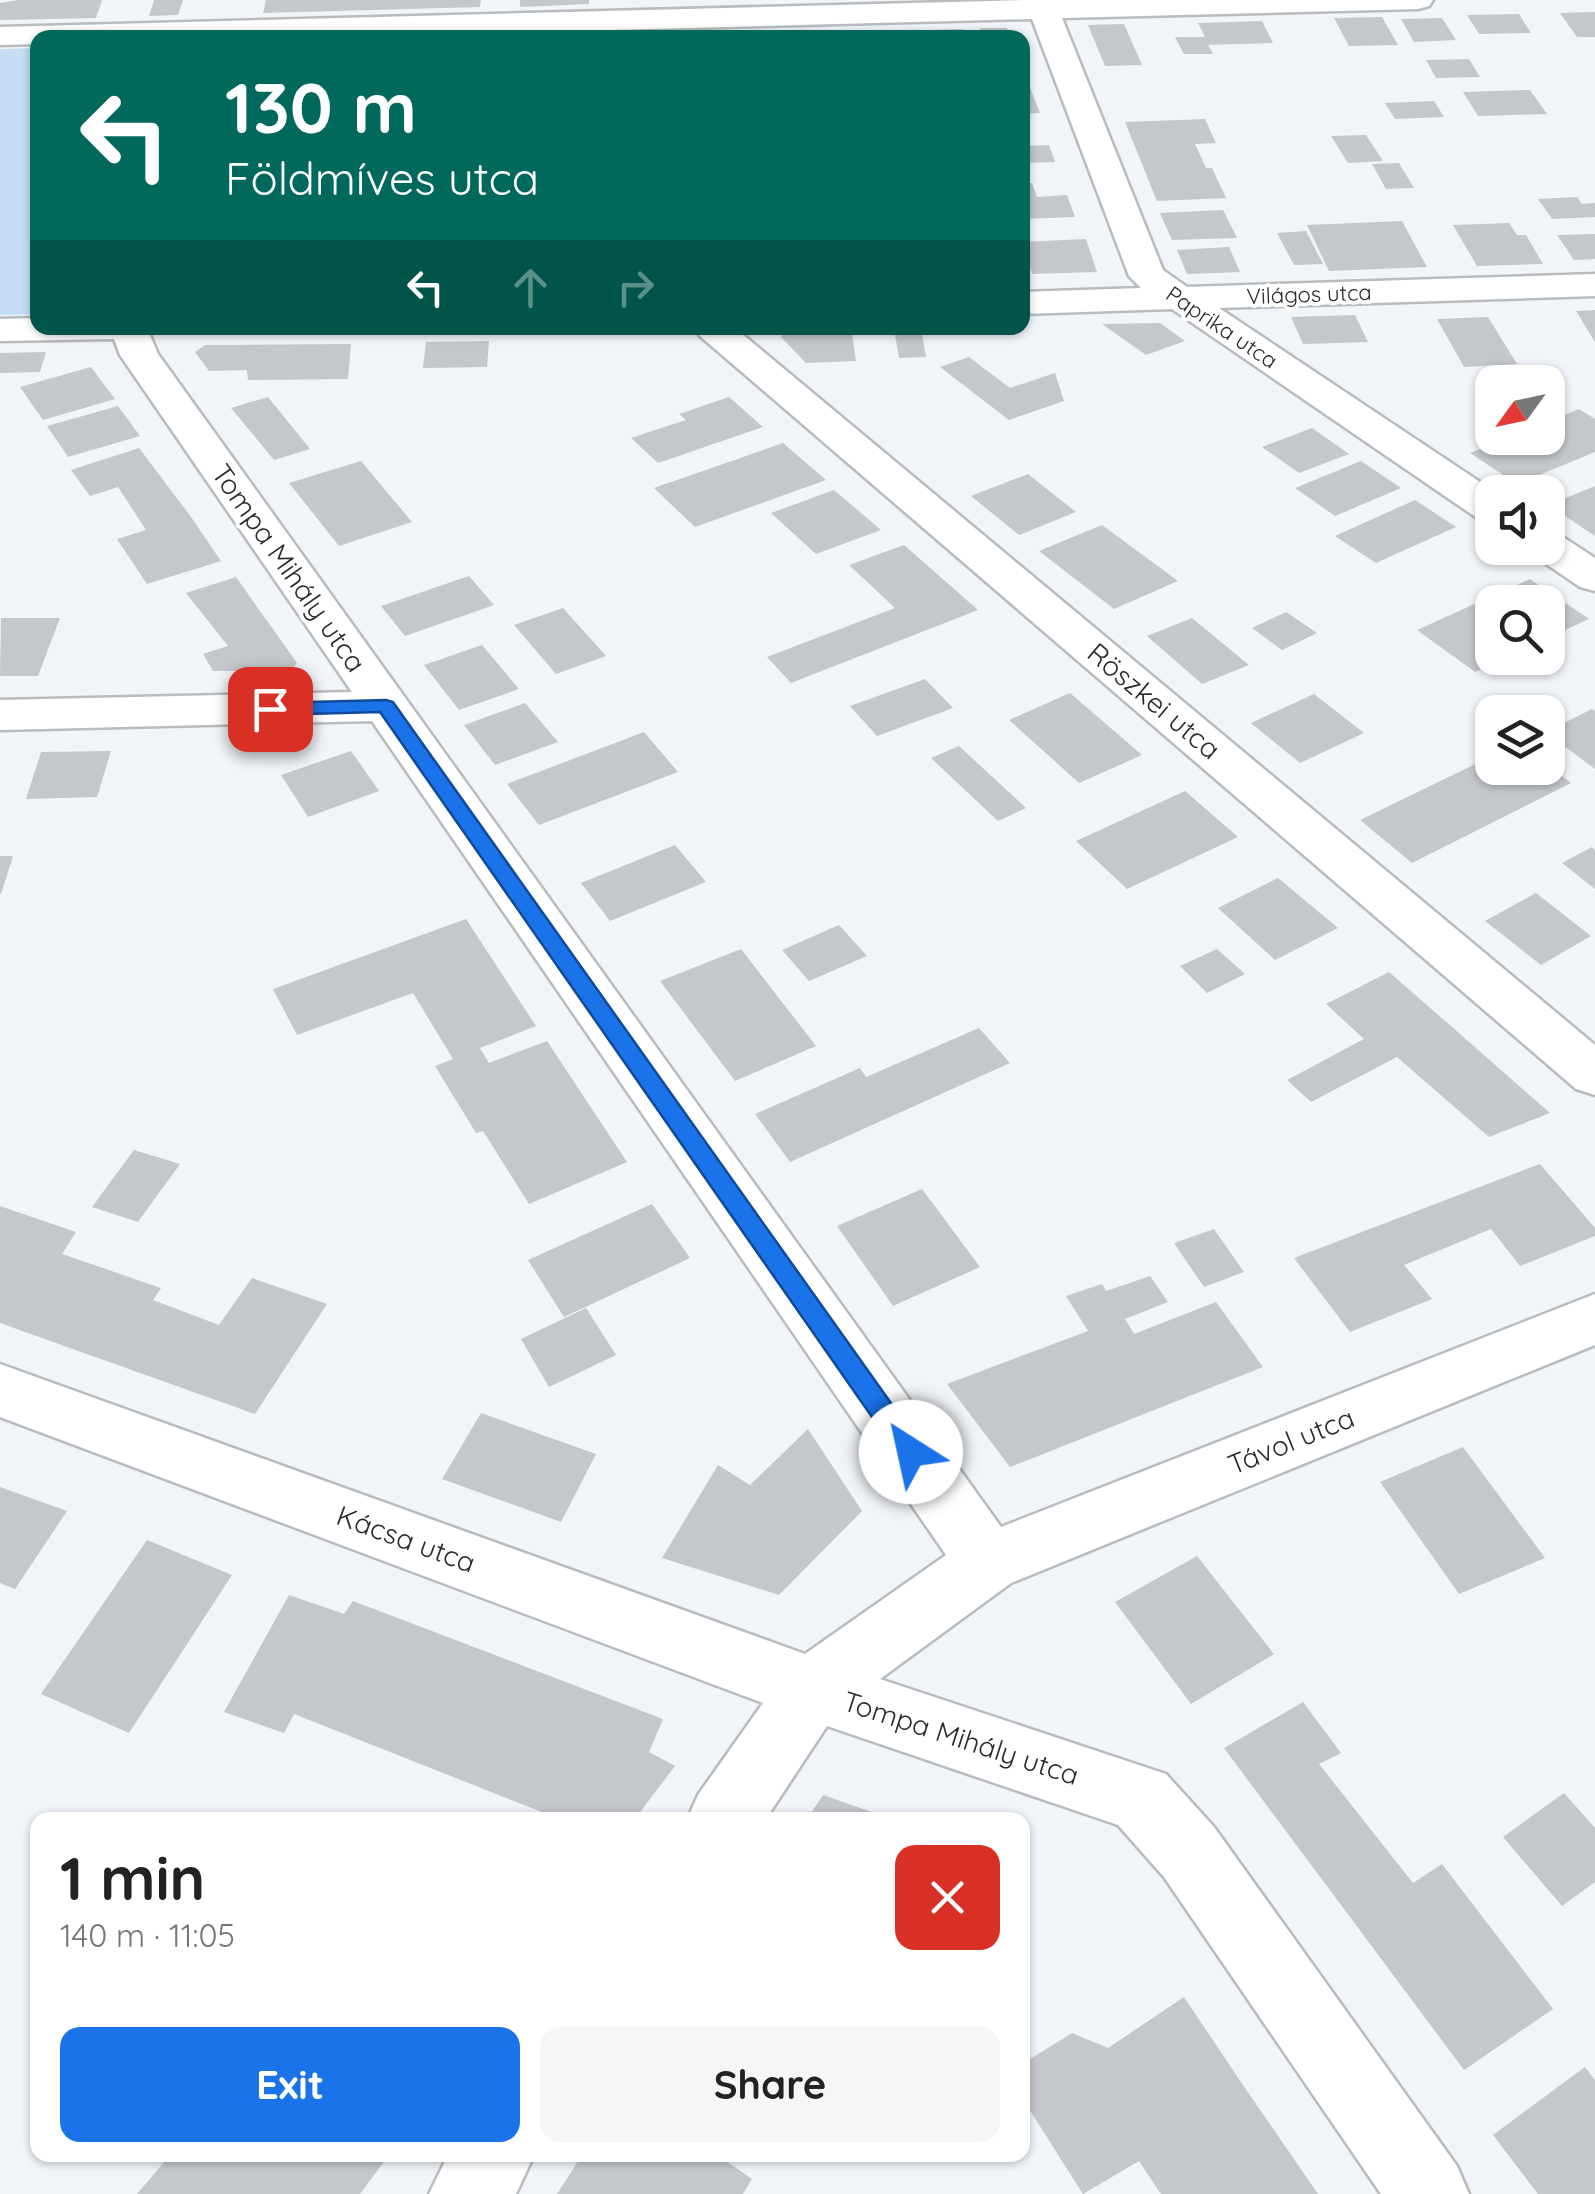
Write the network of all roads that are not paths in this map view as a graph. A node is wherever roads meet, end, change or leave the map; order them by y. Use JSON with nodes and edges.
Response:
{"nodes":[{"id":1,"x":1418,"y":0,"type":"edge"},
{"id":2,"x":1042,"y":5,"type":"edge"},
{"id":3,"x":213,"y":22,"type":"edge"},
{"id":4,"x":91,"y":30,"type":"edge"},
{"id":5,"x":30,"y":34,"type":"edge"},
{"id":6,"x":0,"y":36,"type":"edge"},
{"id":7,"x":1595,"y":285,"type":"edge"},
{"id":8,"x":1177,"y":298,"type":"junction"},
{"id":9,"x":1030,"y":303,"type":"edge"},
{"id":10,"x":0,"y":330,"type":"edge"},
{"id":11,"x":30,"y":330,"type":"edge"},
{"id":12,"x":129,"y":335,"type":"edge"},
{"id":13,"x":721,"y":335,"type":"edge"},
{"id":14,"x":1475,"y":498,"type":"edge"},
{"id":15,"x":1565,"y":558,"type":"edge"},
{"id":16,"x":1595,"y":578,"type":"edge"},
{"id":17,"x":386,"y":706,"type":"junction"},
{"id":18,"x":0,"y":715,"type":"edge"},
{"id":19,"x":1595,"y":1075,"type":"edge"},
{"id":20,"x":1595,"y":1319,"type":"edge"},
{"id":21,"x":0,"y":1390,"type":"edge"},
{"id":22,"x":988,"y":1562,"type":"junction"},
{"id":23,"x":812,"y":1689,"type":"junction"},
{"id":24,"x":728,"y":1812,"type":"edge"},
{"id":25,"x":491,"y":2162,"type":"edge"},
{"id":26,"x":469,"y":2194,"type":"edge"},
{"id":27,"x":1429,"y":2194,"type":"edge"}],
"edges":[{"from":1,"to":2,"type":"street"},
{"from":2,"to":3,"type":"street"},
{"from":2,"to":8,"type":"street","name":"Paprika utca"},
{"from":3,"to":4,"type":"street"},
{"from":5,"to":6,"type":"street"},
{"from":7,"to":8,"type":"street","name":"Világos utca"},
{"from":8,"to":9,"type":"street","name":"Világos utca"},
{"from":8,"to":14,"type":"street","name":"Paprika utca"},
{"from":10,"to":11,"type":"street"},
{"from":12,"to":17,"type":"street","name":"Tompa Mihály utca"},
{"from":13,"to":19,"type":"street","name":"Röszkei utca"},
{"from":15,"to":16,"type":"street"},
{"from":17,"to":18,"type":"street"},
{"from":17,"to":22,"type":"street","name":"Tompa Mihály utca"},
{"from":20,"to":22,"type":"street","name":"Távol utca"},
{"from":21,"to":23,"type":"street","name":"Kácsa utca"},
{"from":22,"to":23,"type":"street","name":"Tompa Mihály utca"},
{"from":23,"to":24,"type":"street"},
{"from":23,"to":27,"type":"street","name":"Tompa Mihály utca"},
{"from":25,"to":26,"type":"street"}]}
